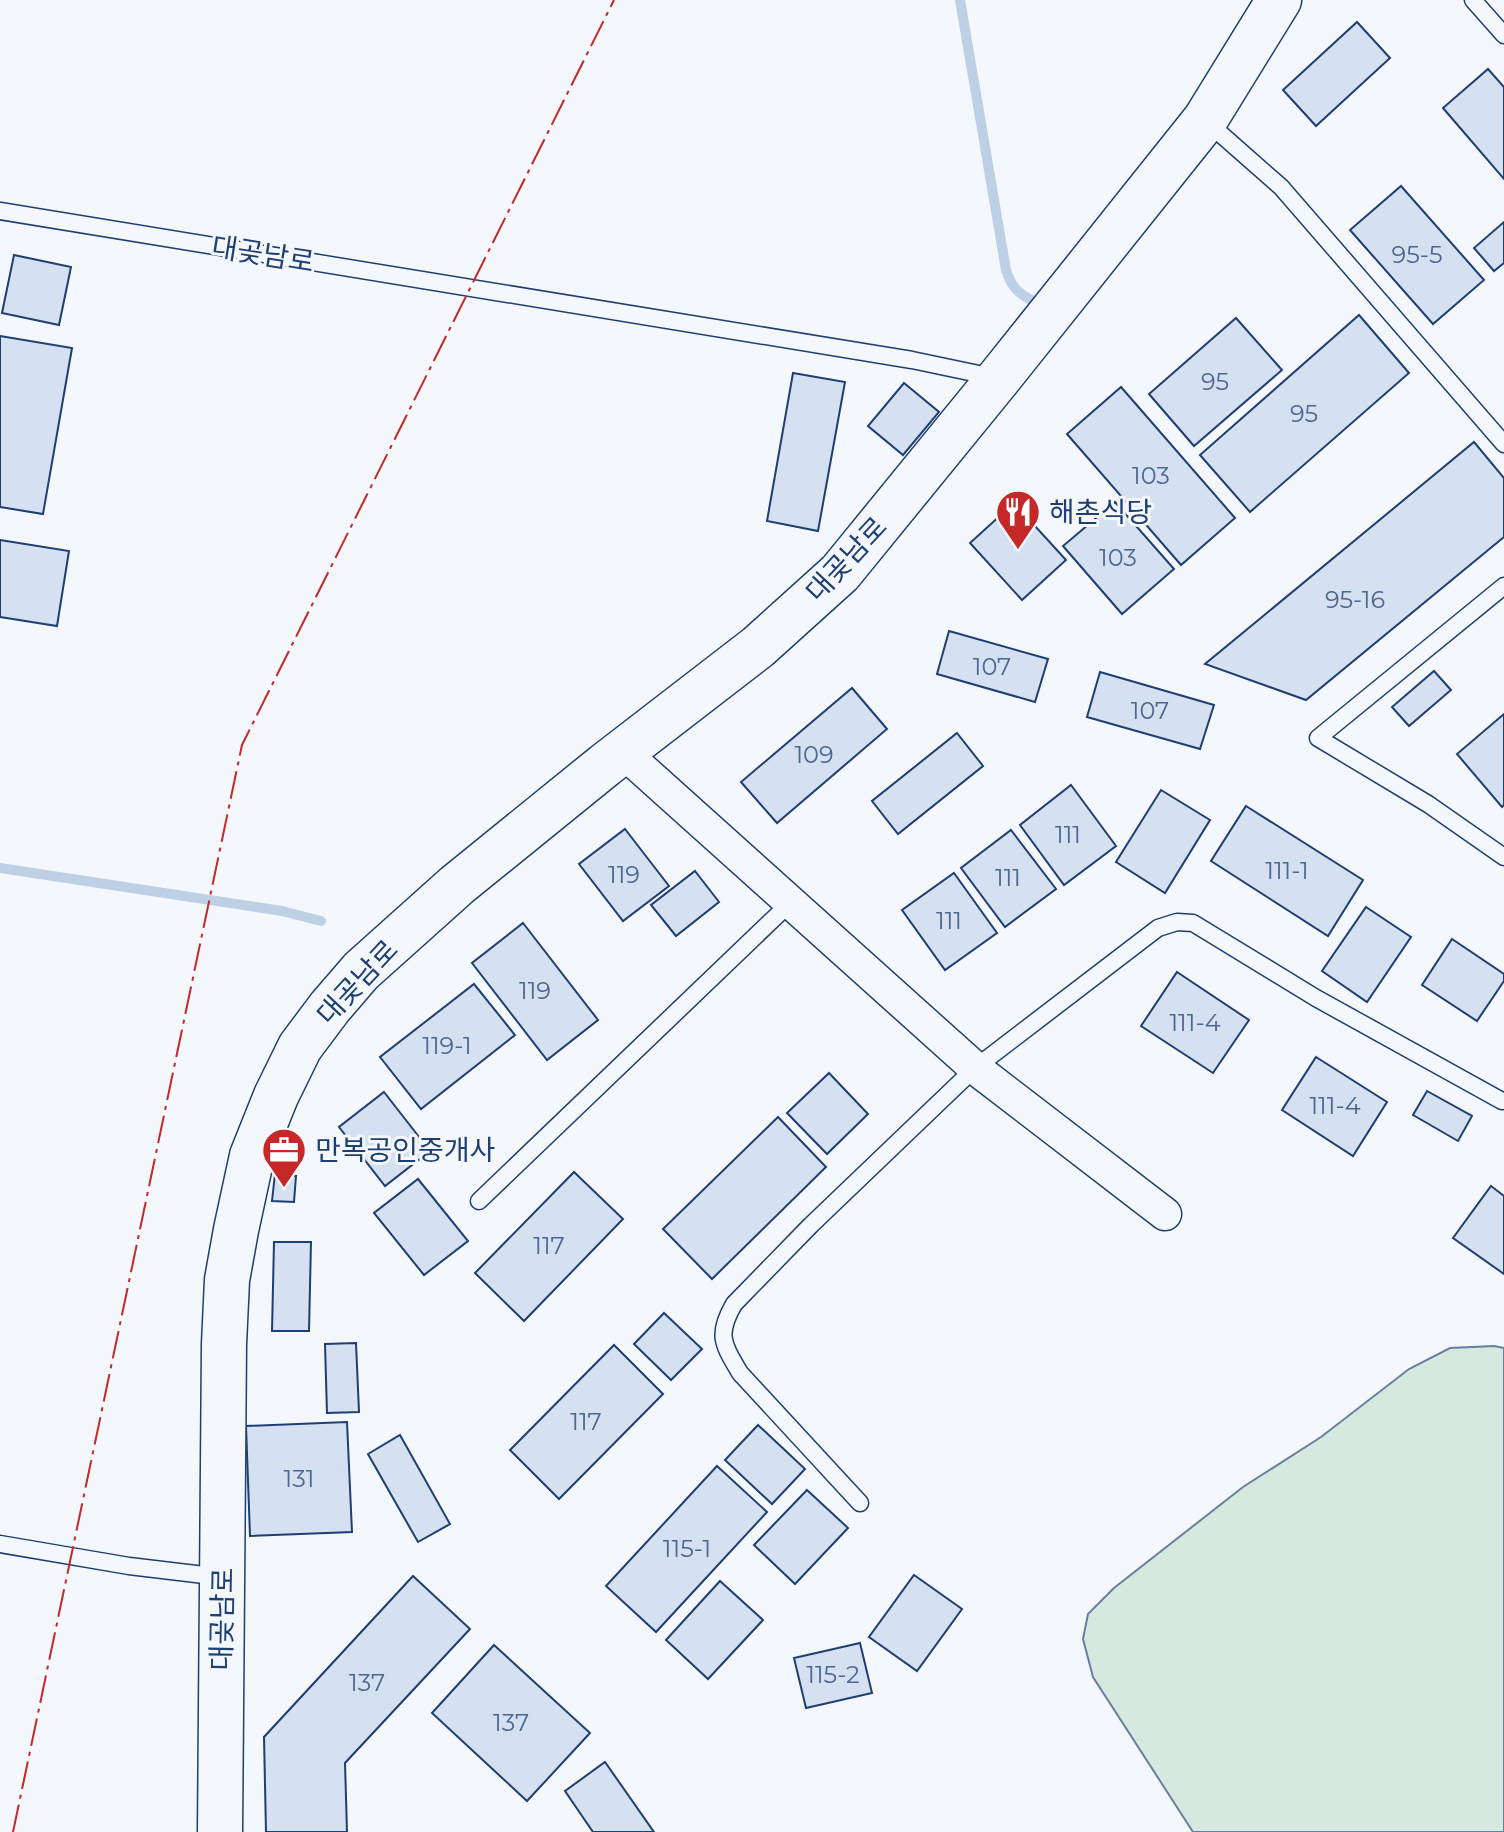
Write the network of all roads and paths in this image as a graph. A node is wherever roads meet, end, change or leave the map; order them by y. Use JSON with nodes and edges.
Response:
{"nodes":[{"id":1,"x":1279,"y":0,"type":"edge"},
{"id":2,"x":1473,"y":0,"type":"edge"},
{"id":3,"x":1504,"y":35,"type":"edge"},
{"id":4,"x":1205,"y":120,"type":"junction"},
{"id":5,"x":0,"y":211,"type":"edge"},
{"id":6,"x":999,"y":378,"type":"junction"},
{"id":7,"x":1504,"y":444,"type":"edge"},
{"id":8,"x":1504,"y":586,"type":"edge"},
{"id":9,"x":622,"y":751,"type":"junction"},
{"id":10,"x":1504,"y":857,"type":"edge"},
{"id":11,"x":791,"y":902,"type":"junction"},
{"id":12,"x":975,"y":1068,"type":"junction"},
{"id":13,"x":1502,"y":1101,"type":"edge"},
{"id":14,"x":479,"y":1201,"type":"dead end"},
{"id":15,"x":1165,"y":1214,"type":"dead end"},
{"id":16,"x":860,"y":1503,"type":"dead end"},
{"id":17,"x":0,"y":1544,"type":"edge"},
{"id":18,"x":222,"y":1577,"type":"junction"},
{"id":19,"x":220,"y":1832,"type":"edge"}],
"edges":[{"from":1,"to":4,"type":"street","name":"대곶남로"},
{"from":2,"to":3,"type":"lane"},
{"from":4,"to":6,"type":"street","name":"대곶남로"},
{"from":4,"to":7,"type":"lane"},
{"from":5,"to":6,"type":"lane","name":"대곶남로"},
{"from":6,"to":9,"type":"street","name":"대곶남로"},
{"from":8,"to":10,"type":"lane"},
{"from":9,"to":11,"type":"street"},
{"from":9,"to":18,"type":"street","name":"대곶남로"},
{"from":11,"to":12,"type":"street"},
{"from":11,"to":14,"type":"lane"},
{"from":12,"to":13,"type":"lane"},
{"from":12,"to":15,"type":"street"},
{"from":12,"to":16,"type":"lane"},
{"from":17,"to":18,"type":"lane"},
{"from":18,"to":19,"type":"street","name":"대곶남로"}]}
